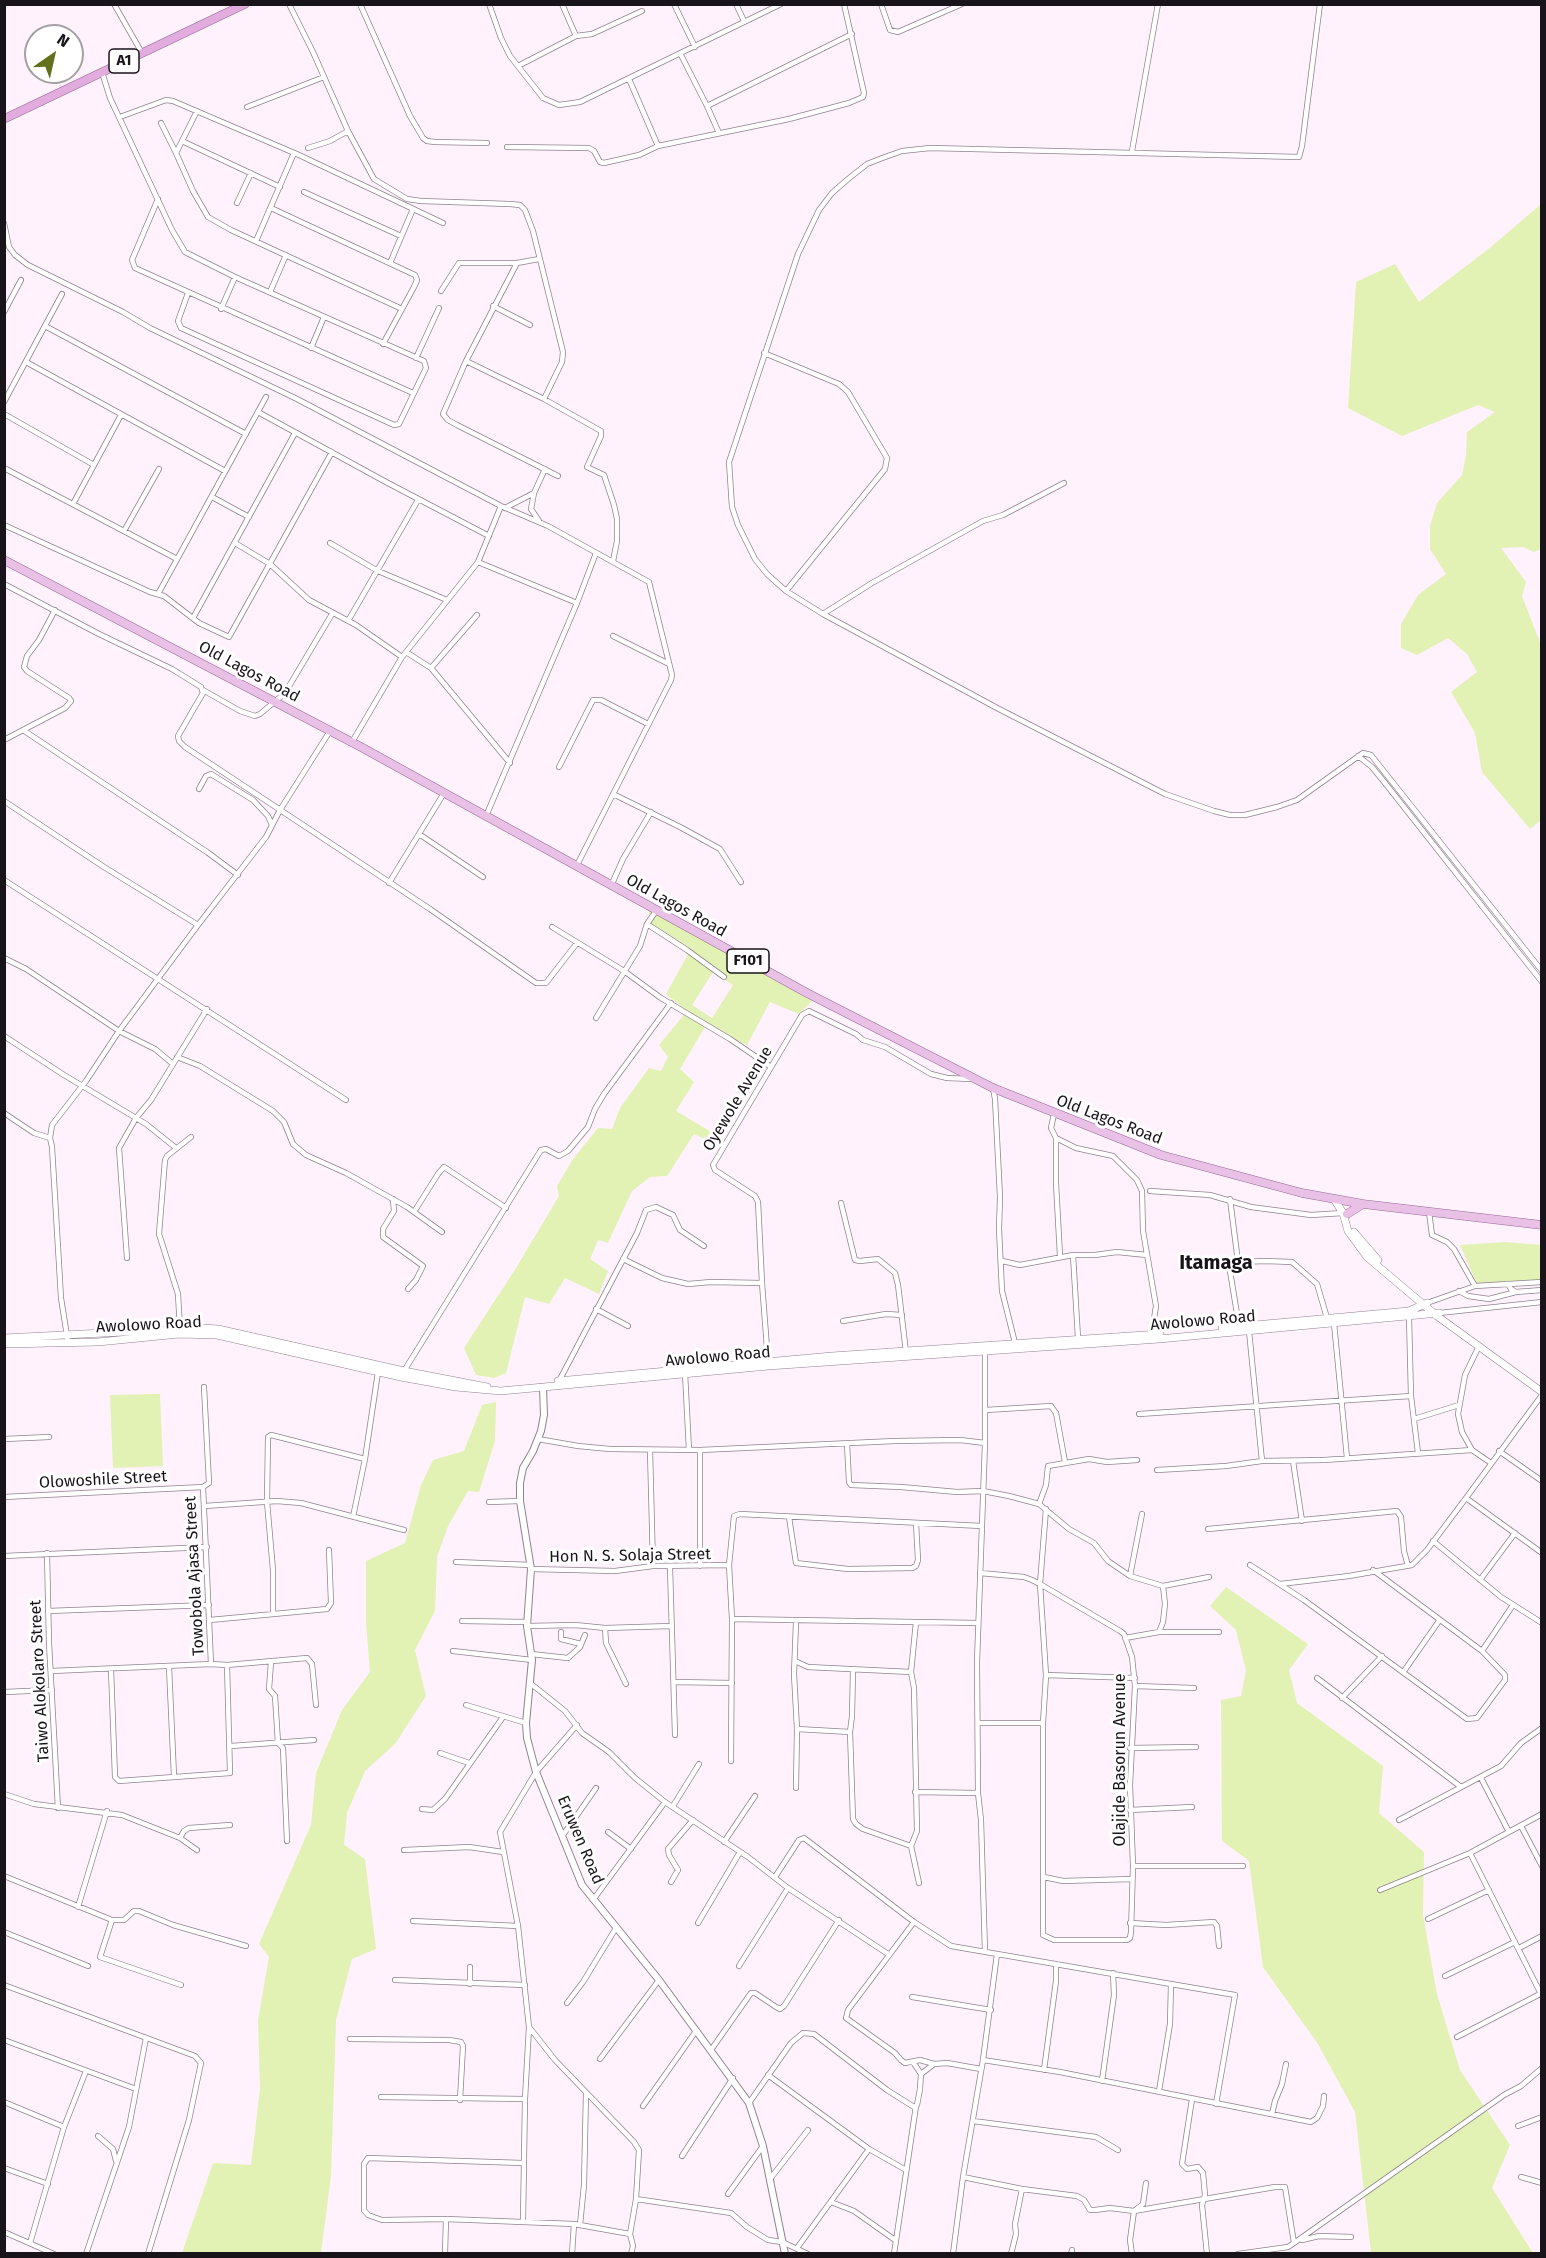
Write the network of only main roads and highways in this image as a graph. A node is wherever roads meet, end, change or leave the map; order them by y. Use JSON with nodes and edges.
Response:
{"nodes":[{"id":1,"x":245,"y":4,"type":"edge"},
{"id":2,"x":234,"y":7,"type":"edge"},
{"id":3,"x":4,"y":119,"type":"edge"},
{"id":4,"x":4,"y":560,"type":"edge"},
{"id":5,"x":1334,"y":1199,"type":"junction"},
{"id":6,"x":1346,"y":1201,"type":"junction"},
{"id":7,"x":1363,"y":1203,"type":"junction"},
{"id":8,"x":1345,"y":1214,"type":"junction"},
{"id":9,"x":1542,"y":1225,"type":"edge"},
{"id":10,"x":1426,"y":1304,"type":"junction"},
{"id":11,"x":1436,"y":1313,"type":"junction"},
{"id":12,"x":1331,"y":1321,"type":"junction"},
{"id":13,"x":4,"y":1338,"type":"edge"},
{"id":14,"x":68,"y":1339,"type":"junction"},
{"id":15,"x":4,"y":1344,"type":"edge"},
{"id":16,"x":985,"y":1349,"type":"junction"},
{"id":17,"x":1542,"y":1386,"type":"edge"},
{"id":18,"x":492,"y":1389,"type":"junction"},
{"id":19,"x":501,"y":1389,"type":"junction"},
{"id":20,"x":1542,"y":1393,"type":"edge"}],
"edges":[{"from":1,"to":2,"type":"highway","number":"A1"},
{"from":2,"to":3,"type":"highway","number":"A1"},
{"from":4,"to":5,"type":"main road","name":"Old Lagos Road","number":"F101"},
{"from":5,"to":6,"type":"main road","name":"Old Lagos Road","number":"F101"},
{"from":5,"to":8,"type":"main road"},
{"from":6,"to":7,"type":"main road","name":"Old Lagos Road","number":"F101"},
{"from":6,"to":8,"type":"main road"},
{"from":7,"to":8,"type":"main road"},
{"from":7,"to":9,"type":"main road","name":"Old Lagos Road","number":"F101"},
{"from":8,"to":10,"type":"main road"},
{"from":10,"to":11,"type":"main road"},
{"from":10,"to":12,"type":"main road","name":"Awolowo Road"},
{"from":11,"to":12,"type":"main road","name":"Awolowo Road"},
{"from":11,"to":17,"type":"main road"},
{"from":11,"to":20,"type":"main road"},
{"from":12,"to":16,"type":"main road","name":"Awolowo Road"},
{"from":12,"to":16,"type":"main road","name":"Awolowo Road"},
{"from":13,"to":14,"type":"main road","name":"Awolowo Road"},
{"from":14,"to":15,"type":"main road","name":"Awolowo Road"},
{"from":14,"to":18,"type":"main road","name":"Awolowo Road"},
{"from":14,"to":18,"type":"main road","name":"Awolowo Road"},
{"from":16,"to":19,"type":"main road","name":"Awolowo Road"},
{"from":16,"to":19,"type":"main road","name":"Awolowo Road"},
{"from":18,"to":19,"type":"main road","name":"Awolowo Road"}]}
